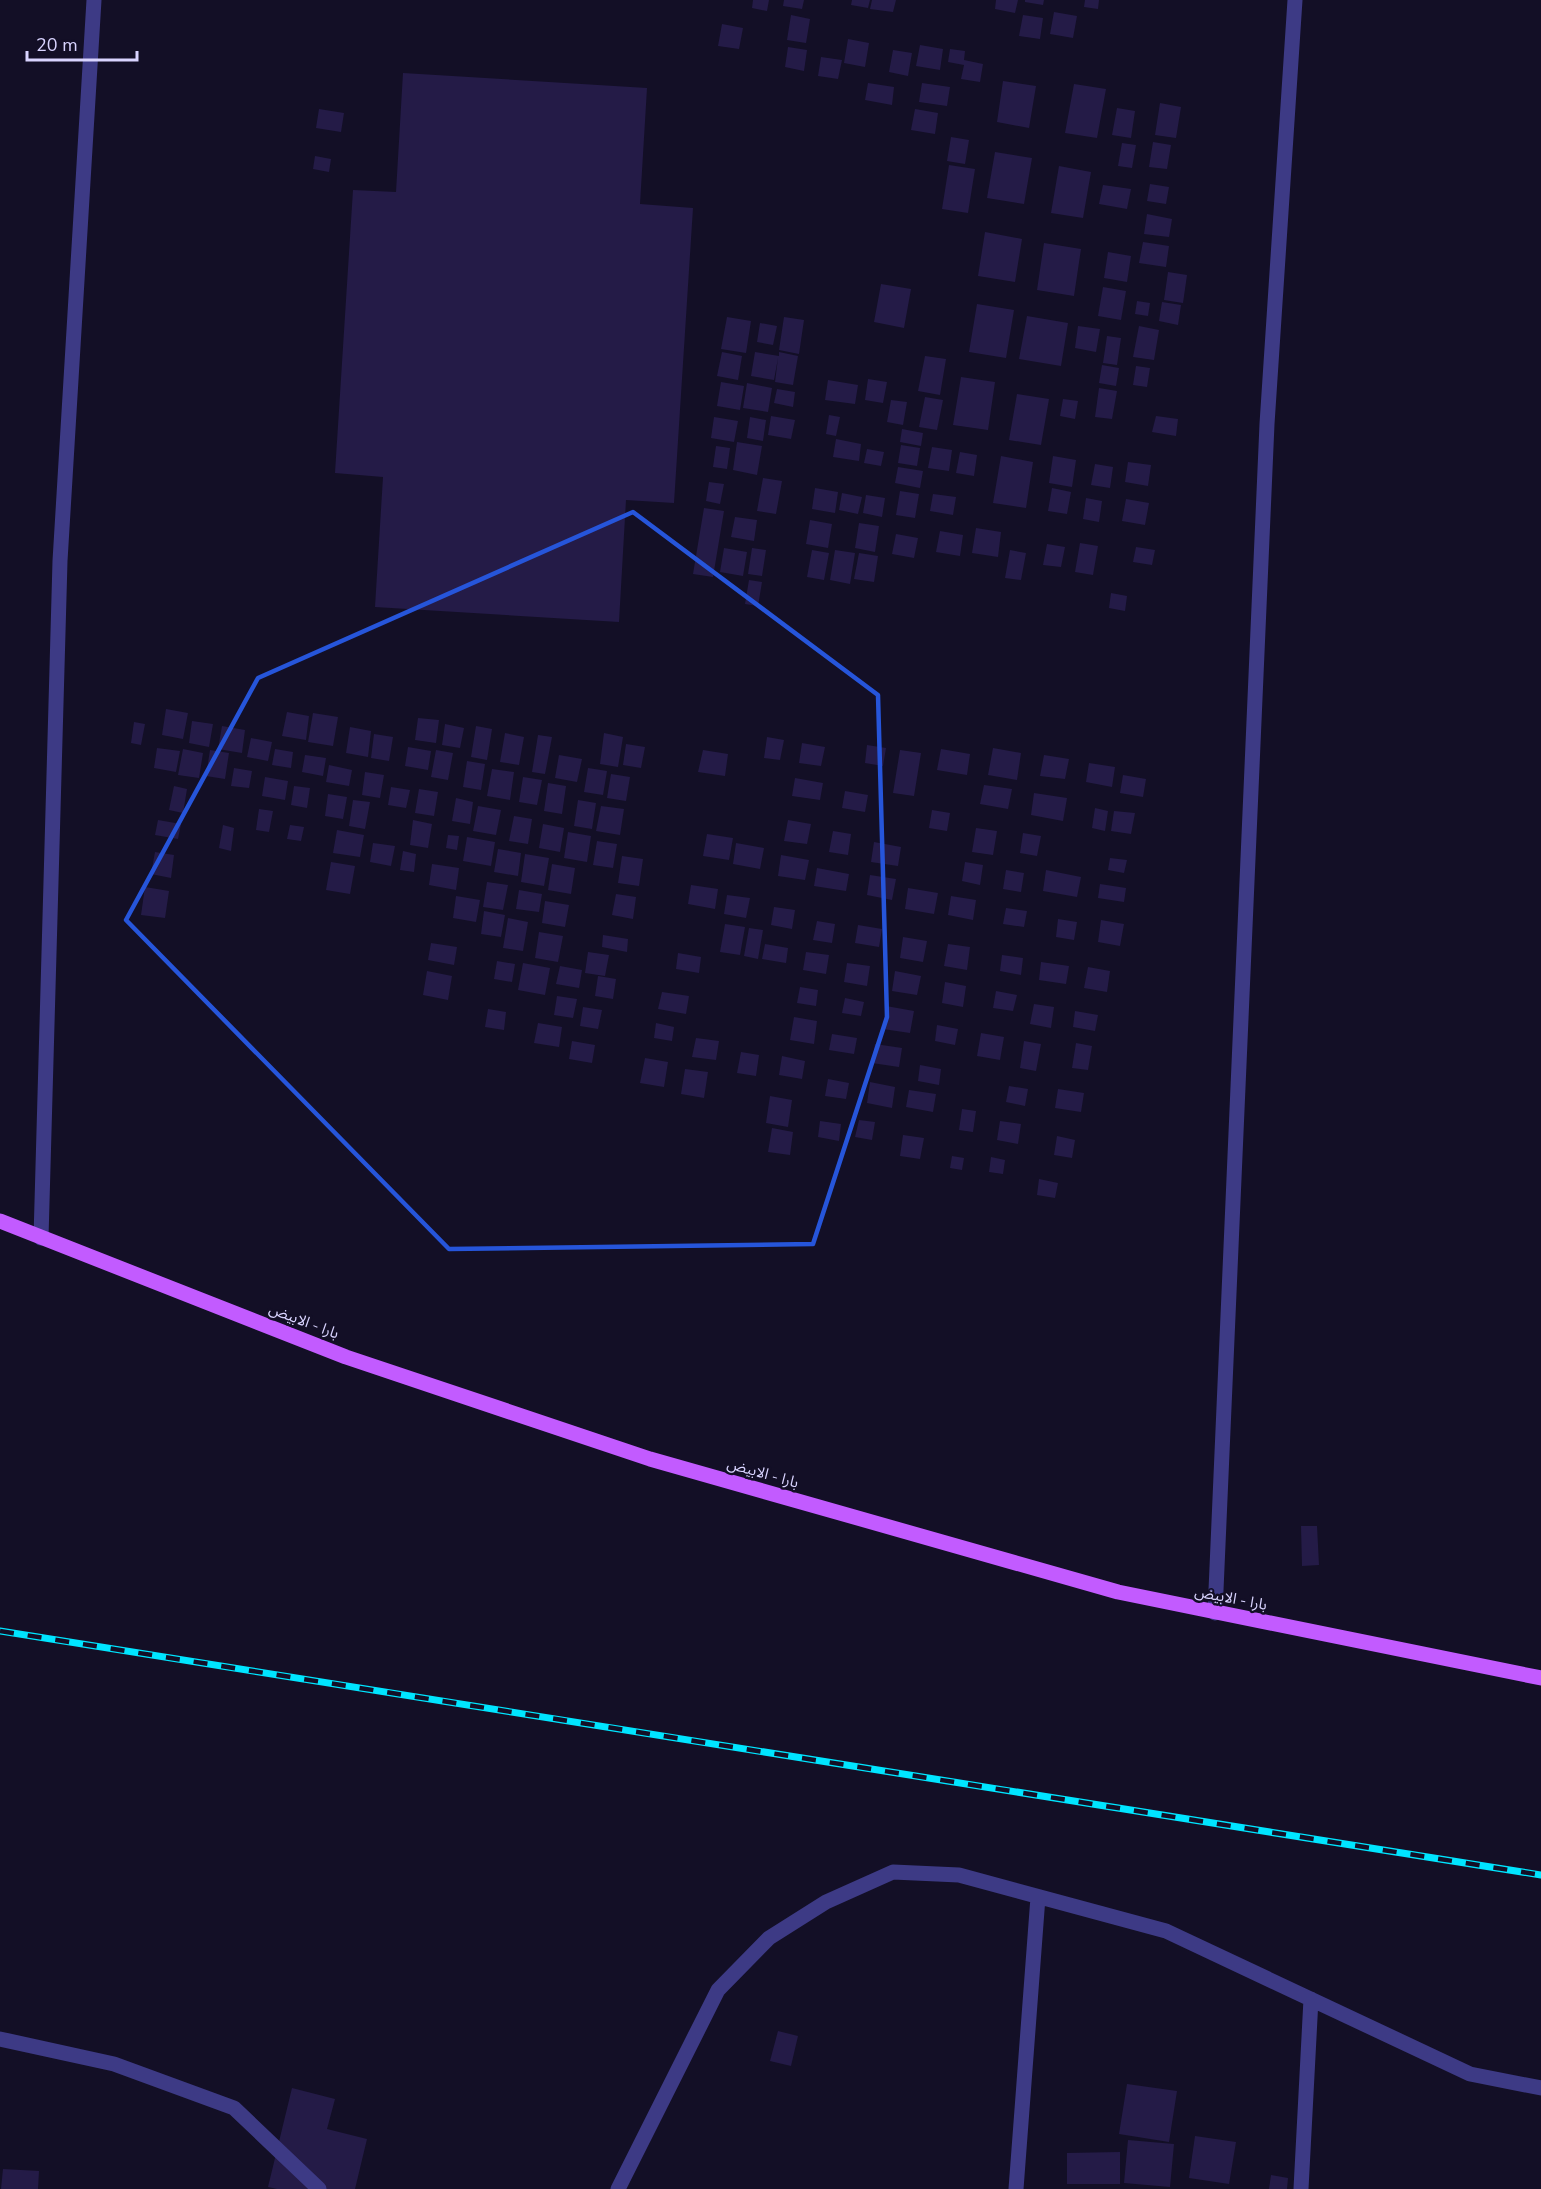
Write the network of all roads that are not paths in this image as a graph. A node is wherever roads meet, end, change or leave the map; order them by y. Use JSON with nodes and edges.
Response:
{"nodes":[{"id":1,"x":94,"y":0,"type":"edge"},
{"id":2,"x":1295,"y":0,"type":"edge"},
{"id":3,"x":0,"y":1221,"type":"edge"},
{"id":4,"x":41,"y":1239,"type":"junction"},
{"id":5,"x":1215,"y":1613,"type":"junction"},
{"id":6,"x":1541,"y":1678,"type":"edge"},
{"id":7,"x":1038,"y":1897,"type":"junction"},
{"id":8,"x":1311,"y":1999,"type":"junction"},
{"id":9,"x":0,"y":2039,"type":"edge"},
{"id":10,"x":1541,"y":2088,"type":"edge"},
{"id":11,"x":319,"y":2189,"type":"edge"},
{"id":12,"x":618,"y":2189,"type":"edge"},
{"id":13,"x":1016,"y":2189,"type":"edge"},
{"id":14,"x":1301,"y":2189,"type":"edge"}],
"edges":[{"from":1,"to":4,"type":"street"},
{"from":2,"to":5,"type":"street"},
{"from":3,"to":4,"type":"main road","name":"بارا - الابيض"},
{"from":4,"to":5,"type":"main road","name":"بارا - الابيض"},
{"from":5,"to":6,"type":"main road","name":"بارا - الابيض"},
{"from":7,"to":8,"type":"street"},
{"from":7,"to":12,"type":"street"},
{"from":7,"to":13,"type":"street"},
{"from":8,"to":10,"type":"street"},
{"from":8,"to":14,"type":"street"},
{"from":9,"to":11,"type":"street"}]}
